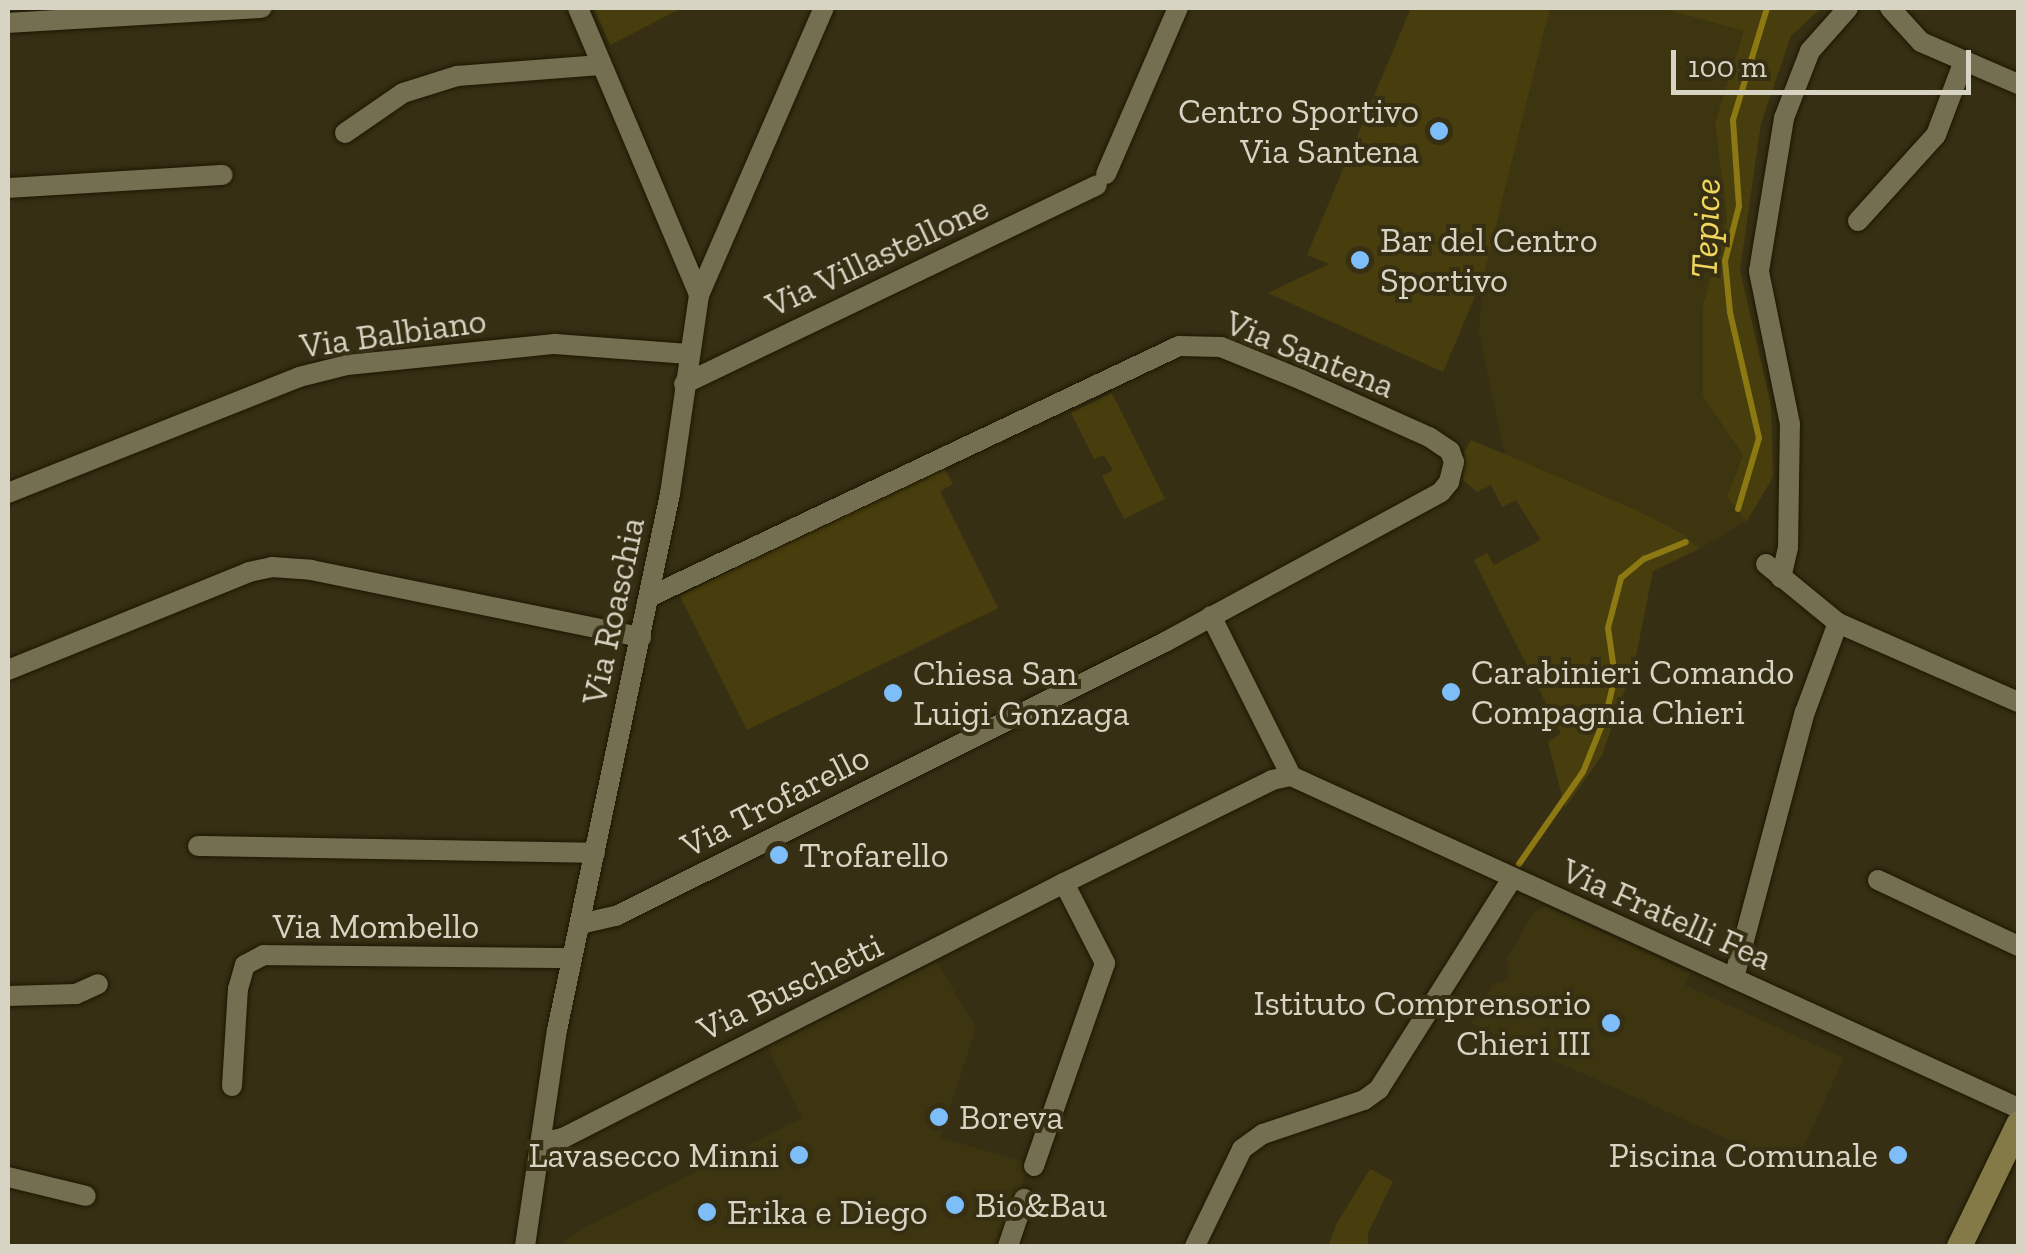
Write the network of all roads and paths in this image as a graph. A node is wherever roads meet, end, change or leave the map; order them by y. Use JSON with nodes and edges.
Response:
{"nodes":[{"id":1,"x":262,"y":8,"type":"edge"},
{"id":2,"x":578,"y":8,"type":"edge"},
{"id":3,"x":824,"y":8,"type":"edge"},
{"id":4,"x":1178,"y":8,"type":"edge"},
{"id":5,"x":1848,"y":8,"type":"edge"},
{"id":6,"x":1890,"y":8,"type":"edge"},
{"id":7,"x":8,"y":23,"type":"edge"},
{"id":8,"x":1964,"y":61,"type":"junction"},
{"id":9,"x":601,"y":65,"type":"junction"},
{"id":10,"x":2018,"y":84,"type":"edge"},
{"id":11,"x":345,"y":132,"type":"dead end"},
{"id":12,"x":223,"y":176,"type":"dead end"},
{"id":13,"x":8,"y":188,"type":"edge"},
{"id":14,"x":1858,"y":222,"type":"dead end"},
{"id":15,"x":698,"y":295,"type":"junction"},
{"id":16,"x":689,"y":354,"type":"junction"},
{"id":17,"x":684,"y":384,"type":"junction"},
{"id":18,"x":8,"y":494,"type":"edge"},
{"id":19,"x":649,"y":596,"type":"junction"},
{"id":20,"x":1210,"y":616,"type":"junction"},
{"id":21,"x":1838,"y":623,"type":"junction"},
{"id":22,"x":641,"y":636,"type":"junction"},
{"id":23,"x":8,"y":670,"type":"edge"},
{"id":24,"x":2018,"y":702,"type":"edge"},
{"id":25,"x":1291,"y":776,"type":"junction"},
{"id":26,"x":198,"y":846,"type":"dead end"},
{"id":27,"x":595,"y":853,"type":"junction"},
{"id":28,"x":1512,"y":879,"type":"junction"},
{"id":29,"x":1878,"y":880,"type":"dead end"},
{"id":30,"x":1064,"y":884,"type":"junction"},
{"id":31,"x":580,"y":924,"type":"junction"},
{"id":32,"x":2018,"y":946,"type":"edge"},
{"id":33,"x":571,"y":958,"type":"junction"},
{"id":34,"x":1734,"y":978,"type":"junction"},
{"id":35,"x":98,"y":984,"type":"dead end"},
{"id":36,"x":8,"y":996,"type":"edge"},
{"id":37,"x":232,"y":1086,"type":"dead end"},
{"id":38,"x":2018,"y":1108,"type":"edge"},
{"id":39,"x":2018,"y":1124,"type":"edge"},
{"id":40,"x":542,"y":1143,"type":"junction"},
{"id":41,"x":1034,"y":1166,"type":"dead end"},
{"id":42,"x":8,"y":1177,"type":"edge"},
{"id":43,"x":86,"y":1196,"type":"dead end"},
{"id":44,"x":1024,"y":1198,"type":"dead end"},
{"id":45,"x":525,"y":1246,"type":"edge"},
{"id":46,"x":1008,"y":1246,"type":"edge"},
{"id":47,"x":1195,"y":1246,"type":"edge"},
{"id":48,"x":1959,"y":1246,"type":"edge"}],
"edges":[{"from":1,"to":7,"type":"street"},
{"from":2,"to":9,"type":"street"},
{"from":3,"to":15,"type":"street","name":"Via Roaschia"},
{"from":4,"to":17,"type":"street","name":"Via Villastellone"},
{"from":5,"to":21,"type":"street"},
{"from":6,"to":8,"type":"street"},
{"from":8,"to":10,"type":"street"},
{"from":8,"to":14,"type":"street"},
{"from":9,"to":11,"type":"street"},
{"from":9,"to":15,"type":"street"},
{"from":12,"to":13,"type":"street"},
{"from":15,"to":16,"type":"street","name":"Via Roaschia"},
{"from":16,"to":17,"type":"street","name":"Via Roaschia"},
{"from":16,"to":18,"type":"street","name":"Via Balbiano"},
{"from":17,"to":19,"type":"street","name":"Via Roaschia"},
{"from":19,"to":20,"type":"street","name":"Via Santena"},
{"from":19,"to":22,"type":"street","name":"Via Roaschia"},
{"from":20,"to":25,"type":"street"},
{"from":20,"to":31,"type":"street","name":"Via Trofarello"},
{"from":21,"to":24,"type":"street"},
{"from":21,"to":34,"type":"street"},
{"from":22,"to":23,"type":"street"},
{"from":22,"to":27,"type":"street","name":"Via Roaschia"},
{"from":25,"to":28,"type":"street","name":"Via Fratelli Fea"},
{"from":25,"to":30,"type":"street","name":"Via Buschetti"},
{"from":26,"to":27,"type":"street"},
{"from":27,"to":31,"type":"street","name":"Via Roaschia"},
{"from":28,"to":34,"type":"street","name":"Via Fratelli Fea"},
{"from":28,"to":47,"type":"street"},
{"from":29,"to":32,"type":"street"},
{"from":30,"to":40,"type":"street","name":"Via Buschetti"},
{"from":30,"to":41,"type":"street"},
{"from":31,"to":33,"type":"street","name":"Via Roaschia"},
{"from":33,"to":37,"type":"street","name":"Via Mombello"},
{"from":33,"to":40,"type":"street","name":"Via Roaschia"},
{"from":34,"to":38,"type":"street","name":"Via Fratelli Fea"},
{"from":35,"to":36,"type":"street"},
{"from":39,"to":48,"type":"street"},
{"from":40,"to":45,"type":"street","name":"Via Roaschia"},
{"from":42,"to":43,"type":"street"},
{"from":44,"to":46,"type":"street"}]}
